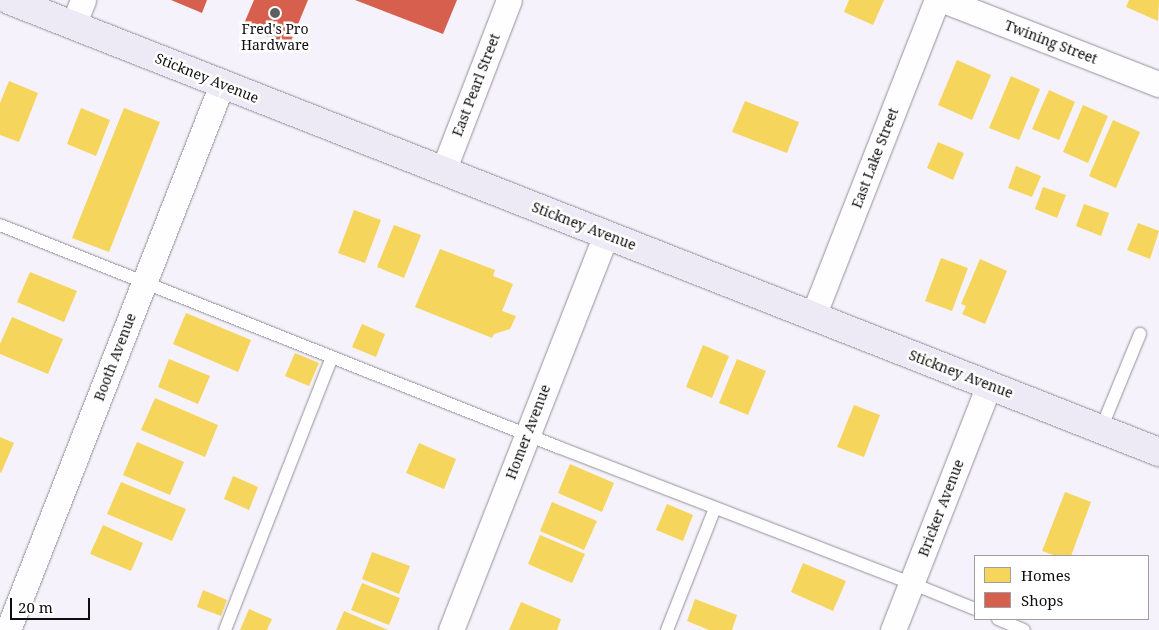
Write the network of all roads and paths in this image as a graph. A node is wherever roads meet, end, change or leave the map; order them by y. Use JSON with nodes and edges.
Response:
{"nodes":[{"id":1,"x":9,"y":0,"type":"edge"},
{"id":2,"x":83,"y":0,"type":"edge"},
{"id":3,"x":509,"y":0,"type":"edge"},
{"id":4,"x":937,"y":0,"type":"edge"},
{"id":5,"x":944,"y":0,"type":"edge"},
{"id":6,"x":73,"y":25,"type":"junction"},
{"id":7,"x":222,"y":84,"type":"junction"},
{"id":8,"x":1159,"y":84,"type":"edge"},
{"id":9,"x":443,"y":171,"type":"junction"},
{"id":10,"x":0,"y":225,"type":"edge"},
{"id":11,"x":606,"y":235,"type":"junction"},
{"id":12,"x":144,"y":283,"type":"junction"},
{"id":13,"x":813,"y":316,"type":"junction"},
{"id":14,"x":1140,"y":334,"type":"dead end"},
{"id":15,"x":332,"y":357,"type":"junction"},
{"id":16,"x":989,"y":385,"type":"junction"},
{"id":17,"x":1101,"y":429,"type":"junction"},
{"id":18,"x":527,"y":435,"type":"junction"},
{"id":19,"x":1159,"y":452,"type":"edge"},
{"id":20,"x":715,"y":508,"type":"junction"},
{"id":21,"x":911,"y":582,"type":"junction"},
{"id":22,"x":974,"y":609,"type":"edge"},
{"id":23,"x":1000,"y":620,"type":"edge"},
{"id":24,"x":8,"y":630,"type":"edge"},
{"id":25,"x":225,"y":630,"type":"edge"},
{"id":26,"x":451,"y":630,"type":"edge"},
{"id":27,"x":667,"y":630,"type":"edge"},
{"id":28,"x":893,"y":630,"type":"edge"},
{"id":29,"x":1024,"y":630,"type":"edge"}],
"edges":[{"from":1,"to":6,"type":"street","name":"Stickney Avenue"},
{"from":2,"to":6,"type":"street"},
{"from":3,"to":9,"type":"street","name":"East Pearl Street"},
{"from":4,"to":13,"type":"street","name":"East Lake Street"},
{"from":5,"to":8,"type":"street","name":"Twining Street"},
{"from":6,"to":7,"type":"street","name":"Stickney Avenue"},
{"from":7,"to":9,"type":"street","name":"Stickney Avenue"},
{"from":7,"to":12,"type":"street","name":"Booth Avenue"},
{"from":9,"to":11,"type":"street","name":"Stickney Avenue"},
{"from":10,"to":12,"type":"lane"},
{"from":11,"to":13,"type":"street","name":"Stickney Avenue"},
{"from":11,"to":18,"type":"street","name":"Homer Avenue"},
{"from":12,"to":15,"type":"lane"},
{"from":12,"to":24,"type":"street","name":"Booth Avenue"},
{"from":13,"to":16,"type":"street","name":"Stickney Avenue"},
{"from":14,"to":17,"type":"lane"},
{"from":15,"to":18,"type":"lane"},
{"from":15,"to":25,"type":"lane"},
{"from":16,"to":17,"type":"street","name":"Stickney Avenue"},
{"from":16,"to":21,"type":"street","name":"Bricker Avenue"},
{"from":17,"to":19,"type":"street","name":"Stickney Avenue"},
{"from":18,"to":20,"type":"lane"},
{"from":18,"to":26,"type":"street","name":"Homer Avenue"},
{"from":20,"to":21,"type":"lane"},
{"from":20,"to":27,"type":"lane"},
{"from":21,"to":22,"type":"lane"},
{"from":21,"to":28,"type":"street","name":"Bricker Avenue"},
{"from":23,"to":29,"type":"lane"}]}
